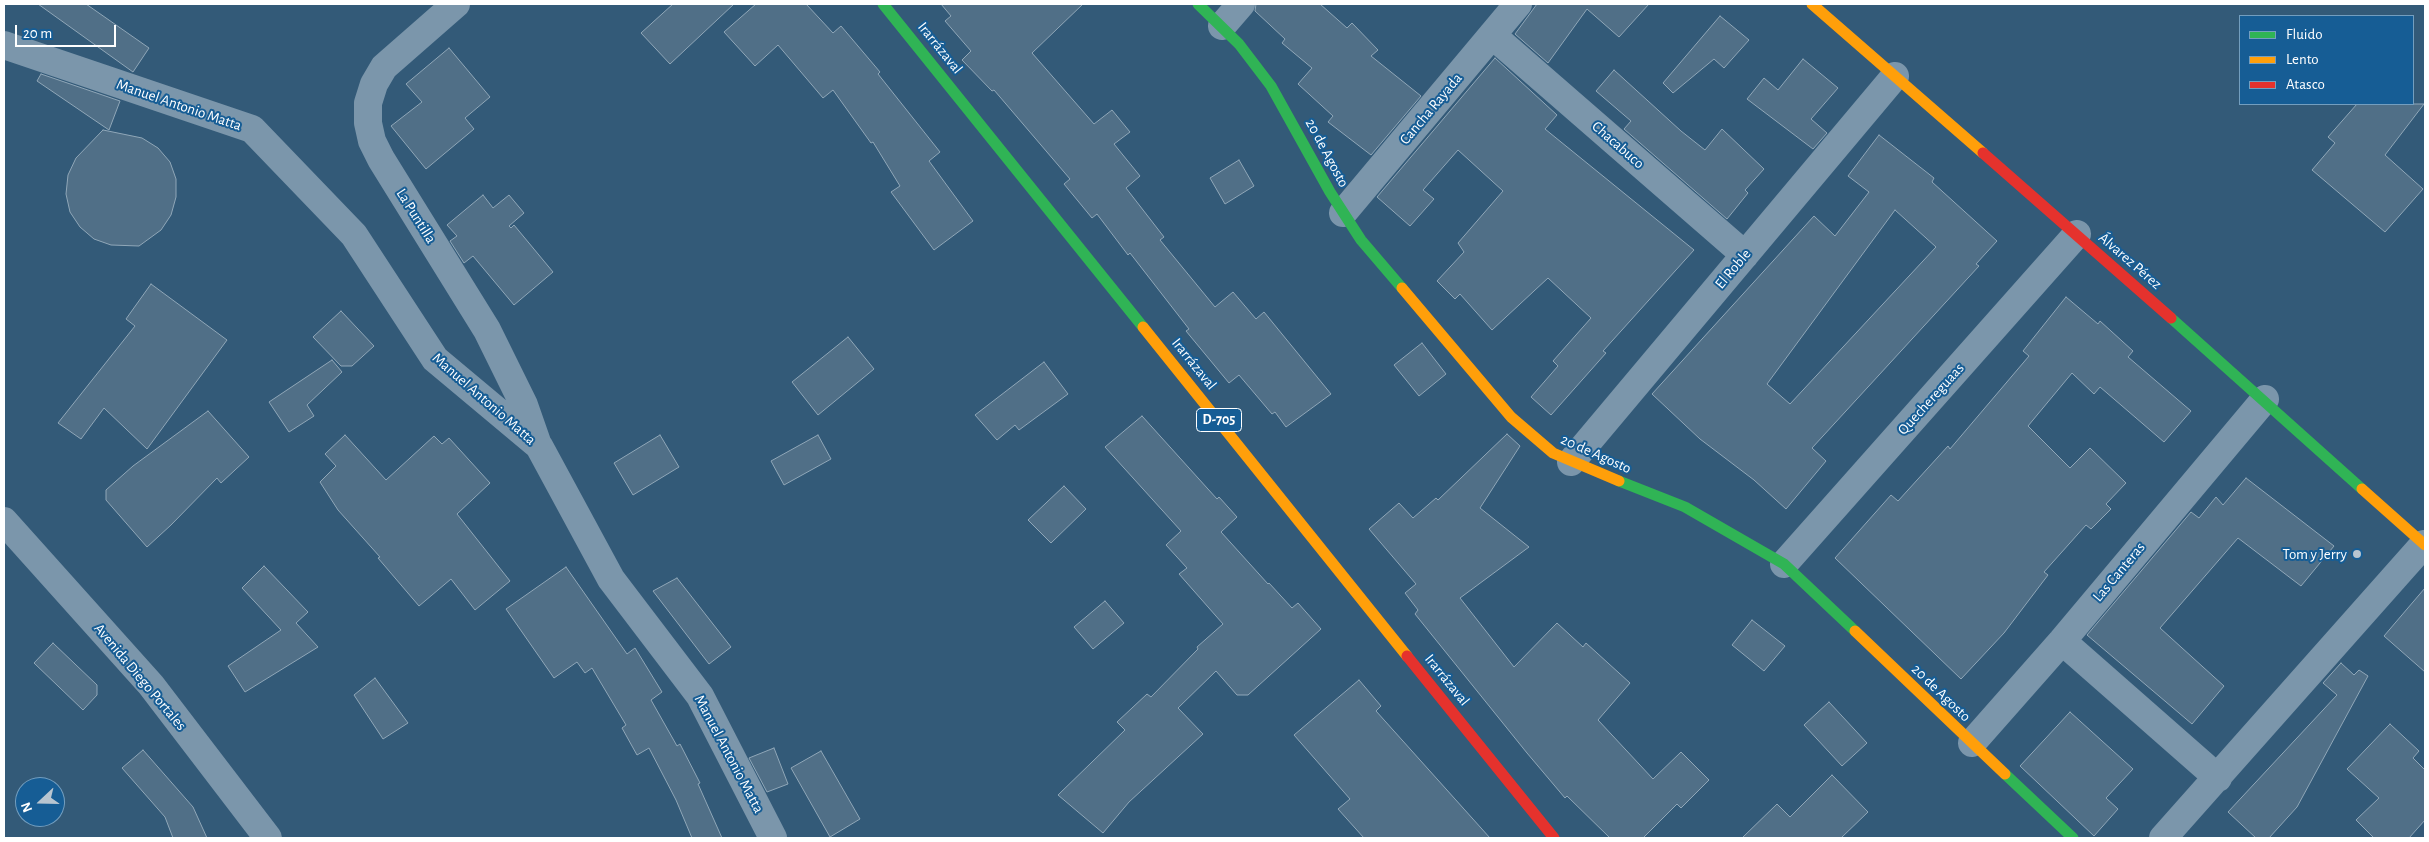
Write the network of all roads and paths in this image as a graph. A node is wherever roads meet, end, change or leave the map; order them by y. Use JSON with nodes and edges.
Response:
{"nodes":[{"id":1,"x":456,"y":4,"type":"edge"},
{"id":2,"x":883,"y":4,"type":"edge"},
{"id":3,"x":1198,"y":4,"type":"edge"},
{"id":4,"x":1241,"y":4,"type":"edge"},
{"id":5,"x":1518,"y":4,"type":"edge"},
{"id":6,"x":1812,"y":4,"type":"edge"},
{"id":7,"x":1222,"y":26,"type":"junction"},
{"id":8,"x":1492,"y":35,"type":"junction"},
{"id":9,"x":4,"y":44,"type":"edge"},
{"id":10,"x":1895,"y":76,"type":"junction"},
{"id":11,"x":1343,"y":213,"type":"junction"},
{"id":12,"x":2077,"y":234,"type":"junction"},
{"id":13,"x":1745,"y":255,"type":"junction"},
{"id":14,"x":2265,"y":399,"type":"junction"},
{"id":15,"x":539,"y":446,"type":"junction"},
{"id":16,"x":1571,"y":462,"type":"junction"},
{"id":17,"x":4,"y":521,"type":"edge"},
{"id":18,"x":2425,"y":544,"type":"edge"},
{"id":19,"x":1784,"y":564,"type":"junction"},
{"id":20,"x":2062,"y":641,"type":"junction"},
{"id":21,"x":1972,"y":742,"type":"junction"},
{"id":22,"x":2218,"y":778,"type":"junction"},
{"id":23,"x":268,"y":838,"type":"edge"},
{"id":24,"x":773,"y":838,"type":"edge"},
{"id":25,"x":1554,"y":838,"type":"edge"},
{"id":26,"x":2073,"y":838,"type":"edge"},
{"id":27,"x":2163,"y":838,"type":"edge"}],
"edges":[{"from":1,"to":15,"type":"street","name":"La Puntilla"},
{"from":2,"to":25,"type":"street","name":"Irarrázaval","number":"D-705"},
{"from":3,"to":7,"type":"street","name":"20 de Agosto"},
{"from":4,"to":7,"type":"street"},
{"from":5,"to":8,"type":"street","name":"Cancha Rayada"},
{"from":6,"to":10,"type":"street","name":"Álvarez Pérez"},
{"from":7,"to":11,"type":"street","name":"20 de Agosto"},
{"from":8,"to":11,"type":"street","name":"Cancha Rayada"},
{"from":8,"to":13,"type":"street","name":"Chacabuco"},
{"from":9,"to":15,"type":"street","name":"Manuel Antonio Matta"},
{"from":10,"to":12,"type":"street","name":"Álvarez Pérez"},
{"from":10,"to":13,"type":"street","name":"El Roble"},
{"from":11,"to":16,"type":"street","name":"20 de Agosto"},
{"from":12,"to":14,"type":"street","name":"Álvarez Pérez"},
{"from":12,"to":19,"type":"street","name":"Quechereguaas"},
{"from":13,"to":16,"type":"street","name":"El Roble"},
{"from":14,"to":18,"type":"street","name":"Álvarez Pérez"},
{"from":14,"to":20,"type":"street","name":"Las Canteras"},
{"from":15,"to":24,"type":"street","name":"Manuel Antonio Matta"},
{"from":16,"to":19,"type":"street","name":"20 de Agosto"},
{"from":17,"to":23,"type":"street","name":"Avenida Diego Portales"},
{"from":18,"to":22,"type":"street"},
{"from":19,"to":21,"type":"street","name":"20 de Agosto"},
{"from":20,"to":21,"type":"street","name":"Las Canteras"},
{"from":20,"to":22,"type":"street"},
{"from":21,"to":26,"type":"street","name":"20 de Agosto"},
{"from":22,"to":27,"type":"street"}]}
